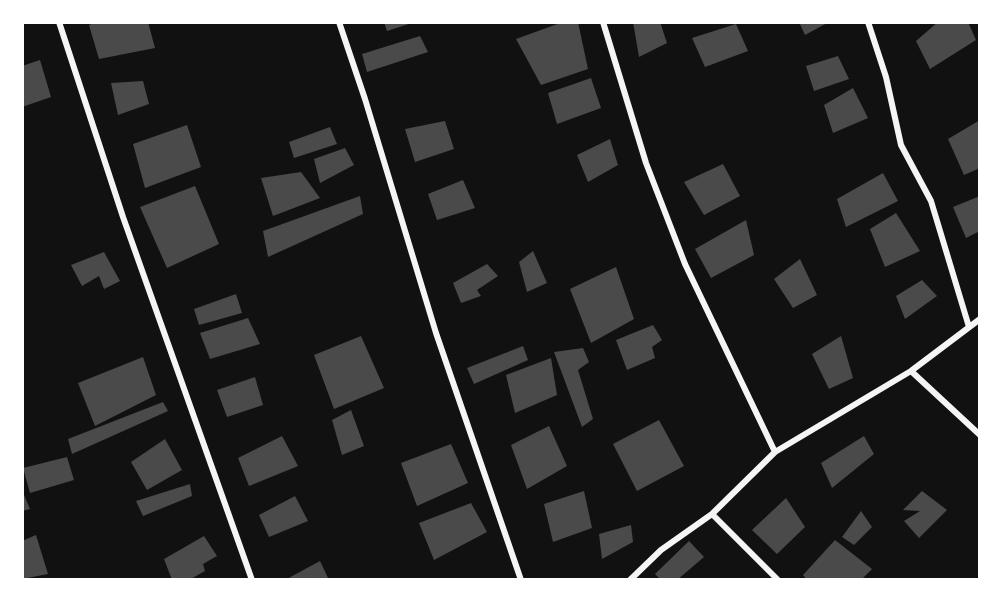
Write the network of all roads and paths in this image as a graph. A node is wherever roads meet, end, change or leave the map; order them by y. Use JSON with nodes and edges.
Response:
{"nodes":[{"id":1,"x":59,"y":22,"type":"edge"},
{"id":2,"x":339,"y":22,"type":"edge"},
{"id":3,"x":603,"y":22,"type":"edge"},
{"id":4,"x":868,"y":22,"type":"edge"},
{"id":5,"x":980,"y":319,"type":"edge"},
{"id":6,"x":969,"y":327,"type":"junction"},
{"id":7,"x":911,"y":371,"type":"junction"},
{"id":8,"x":980,"y":435,"type":"edge"},
{"id":9,"x":775,"y":452,"type":"junction"},
{"id":10,"x":712,"y":514,"type":"junction"},
{"id":11,"x":252,"y":579,"type":"edge"},
{"id":12,"x":521,"y":579,"type":"edge"},
{"id":13,"x":630,"y":579,"type":"edge"},
{"id":14,"x":778,"y":579,"type":"edge"}],
"edges":[{"from":1,"to":11,"type":"street"},
{"from":2,"to":12,"type":"street"},
{"from":3,"to":9,"type":"street"},
{"from":4,"to":6,"type":"street"},
{"from":5,"to":6,"type":"street"},
{"from":6,"to":7,"type":"street"},
{"from":7,"to":8,"type":"street"},
{"from":7,"to":9,"type":"street"},
{"from":9,"to":10,"type":"street"},
{"from":10,"to":13,"type":"street"},
{"from":10,"to":14,"type":"street"}]}
